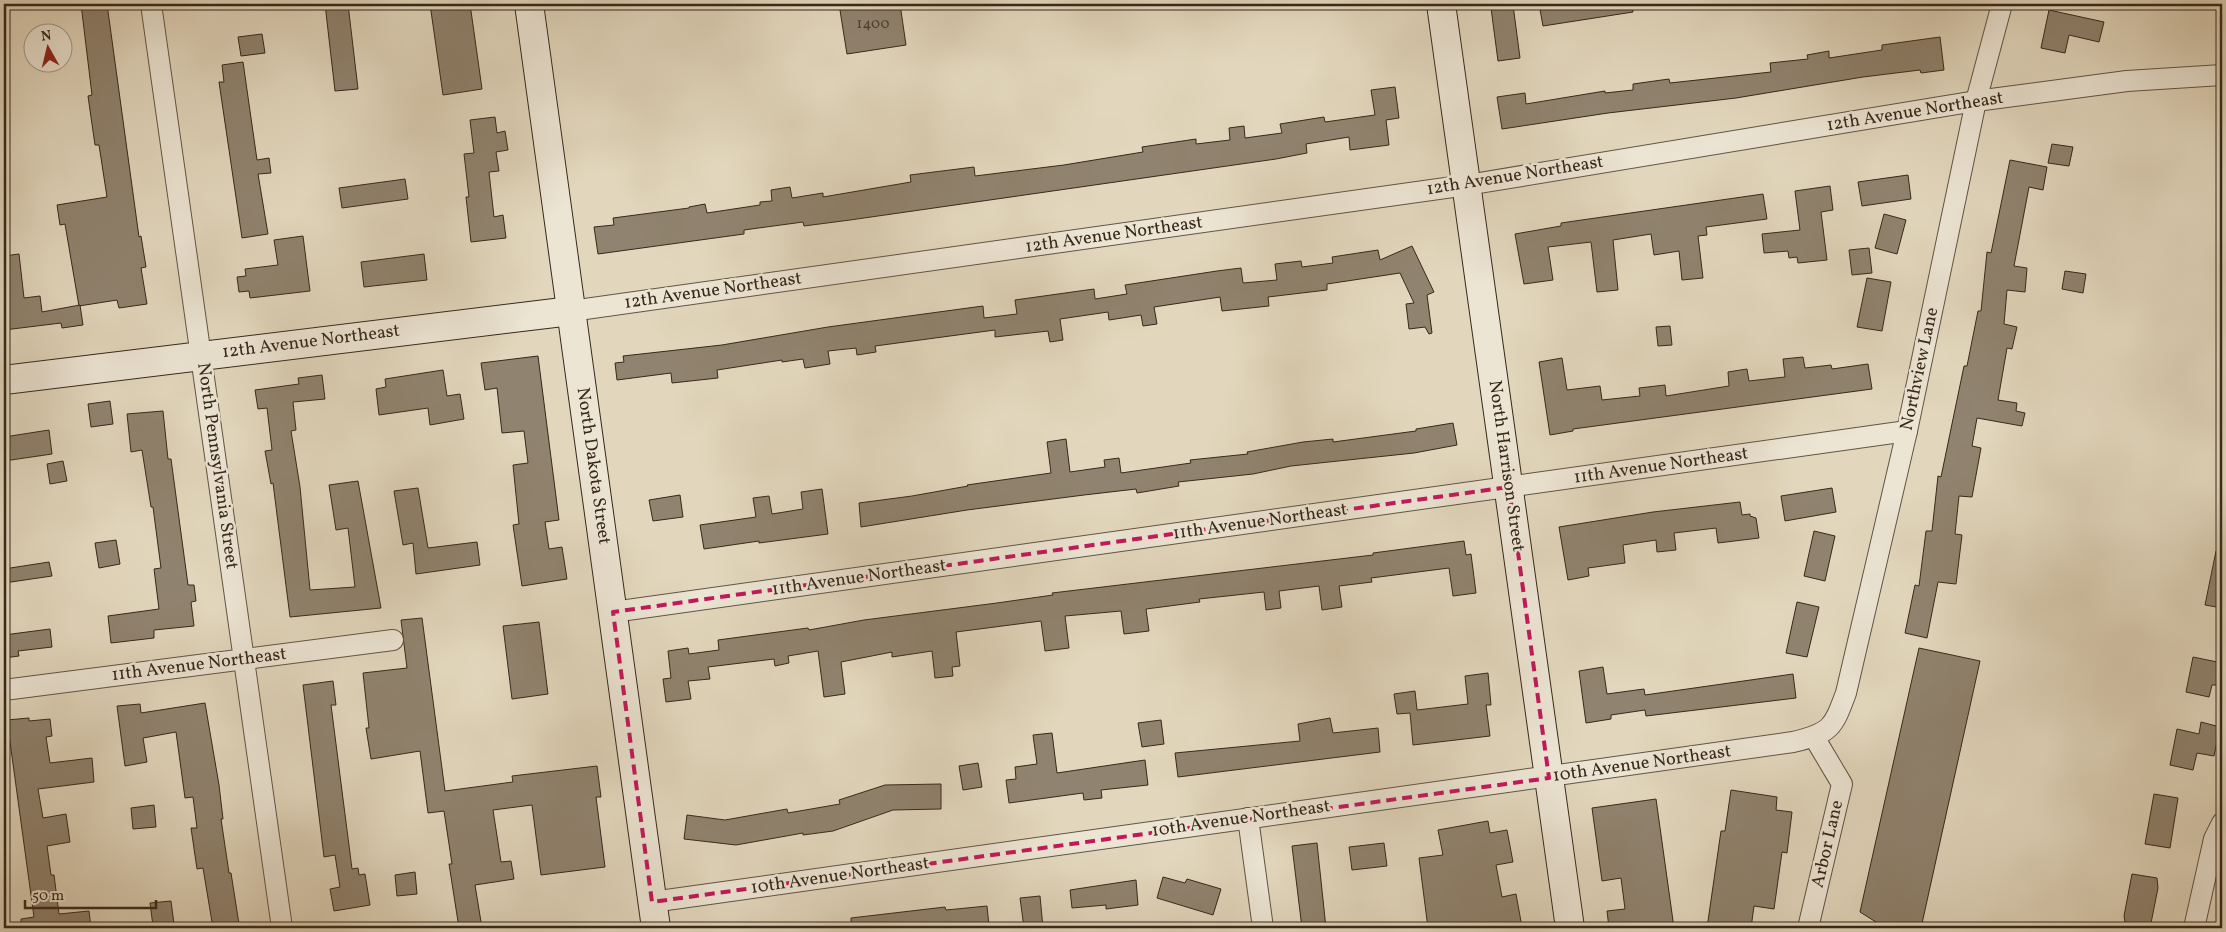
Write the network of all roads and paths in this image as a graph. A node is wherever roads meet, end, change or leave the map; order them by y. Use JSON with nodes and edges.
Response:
{"nodes":[{"id":1,"x":151,"y":4,"type":"edge"},
{"id":2,"x":529,"y":4,"type":"edge"},
{"id":3,"x":1441,"y":4,"type":"edge"},
{"id":4,"x":2002,"y":4,"type":"edge"},
{"id":5,"x":2222,"y":75,"type":"edge"},
{"id":6,"x":1976,"y":101,"type":"junction"},
{"id":7,"x":1467,"y":185,"type":"junction"},
{"id":8,"x":571,"y":311,"type":"junction"},
{"id":9,"x":201,"y":355,"type":"junction"},
{"id":10,"x":4,"y":380,"type":"edge"},
{"id":11,"x":1907,"y":431,"type":"junction"},
{"id":12,"x":1509,"y":487,"type":"junction"},
{"id":13,"x":613,"y":612,"type":"junction"},
{"id":14,"x":393,"y":640,"type":"dead end"},
{"id":15,"x":244,"y":660,"type":"junction"},
{"id":16,"x":4,"y":690,"type":"edge"},
{"id":17,"x":1821,"y":733,"type":"junction"},
{"id":18,"x":1549,"y":778,"type":"junction"},
{"id":19,"x":1248,"y":818,"type":"junction"},
{"id":20,"x":2222,"y":823,"type":"edge"},
{"id":21,"x":654,"y":915,"type":"edge"},
{"id":22,"x":282,"y":928,"type":"edge"},
{"id":23,"x":1263,"y":928,"type":"edge"},
{"id":24,"x":1570,"y":928,"type":"edge"},
{"id":25,"x":1808,"y":928,"type":"edge"},
{"id":26,"x":2194,"y":928,"type":"edge"}],
"edges":[{"from":1,"to":9,"type":"street","name":"North Pennsylvania Street"},
{"from":2,"to":8,"type":"street","name":"North Dakota Street"},
{"from":3,"to":7,"type":"street","name":"North Harrison Street"},
{"from":4,"to":6,"type":"street","name":"Northview Lane"},
{"from":5,"to":6,"type":"street","name":"12th Avenue Northeast"},
{"from":6,"to":7,"type":"street","name":"12th Avenue Northeast"},
{"from":6,"to":11,"type":"street","name":"Northview Lane"},
{"from":7,"to":8,"type":"street","name":"12th Avenue Northeast"},
{"from":7,"to":12,"type":"street","name":"North Harrison Street"},
{"from":8,"to":9,"type":"street","name":"12th Avenue Northeast"},
{"from":8,"to":13,"type":"street","name":"North Dakota Street"},
{"from":9,"to":10,"type":"street","name":"12th Avenue Northeast"},
{"from":9,"to":15,"type":"street","name":"North Pennsylvania Street"},
{"from":11,"to":12,"type":"street","name":"11th Avenue Northeast"},
{"from":11,"to":17,"type":"street","name":"Northview Lane"},
{"from":12,"to":13,"type":"street","name":"11th Avenue Northeast"},
{"from":12,"to":18,"type":"street","name":"North Harrison Street"},
{"from":13,"to":21,"type":"street","name":"North Dakota Street"},
{"from":14,"to":15,"type":"street","name":"11th Avenue Northeast"},
{"from":15,"to":16,"type":"street","name":"11th Avenue Northeast"},
{"from":15,"to":22,"type":"street","name":"North Pennsylvania Street"},
{"from":17,"to":18,"type":"street","name":"10th Avenue Northeast"},
{"from":17,"to":25,"type":"street","name":"Arbor Lane"},
{"from":18,"to":19,"type":"street","name":"10th Avenue Northeast"},
{"from":18,"to":24,"type":"street","name":"North Harrison Street"},
{"from":19,"to":21,"type":"street","name":"10th Avenue Northeast"},
{"from":19,"to":23,"type":"street"},
{"from":20,"to":26,"type":"street"}]}
